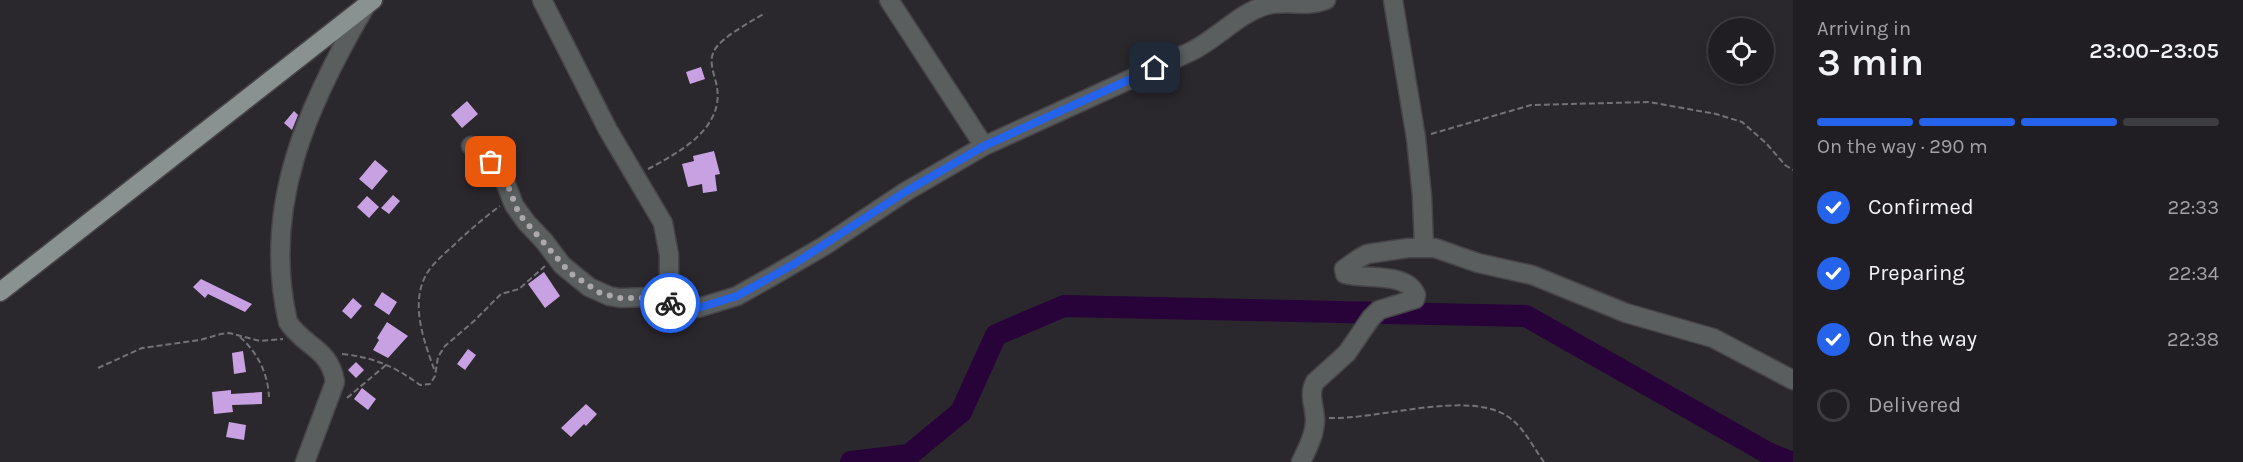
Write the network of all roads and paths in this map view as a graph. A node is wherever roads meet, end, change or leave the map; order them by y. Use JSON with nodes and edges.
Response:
{"nodes":[{"id":1,"x":542,"y":0,"type":"edge"},
{"id":2,"x":890,"y":0,"type":"edge"},
{"id":3,"x":1326,"y":0,"type":"edge"},
{"id":4,"x":1393,"y":0,"type":"edge"},
{"id":5,"x":369,"y":3,"type":"edge"},
{"id":6,"x":765,"y":13,"type":"dead end"},
{"id":7,"x":1416,"y":138,"type":"junction"},
{"id":8,"x":471,"y":146,"type":"dead end"},
{"id":9,"x":984,"y":146,"type":"junction"},
{"id":10,"x":1793,"y":170,"type":"edge"},
{"id":11,"x":634,"y":176,"type":"junction"},
{"id":12,"x":513,"y":199,"type":"junction"},
{"id":13,"x":1424,"y":247,"type":"junction"},
{"id":14,"x":556,"y":257,"type":"junction"},
{"id":15,"x":0,"y":292,"type":"edge"},
{"id":16,"x":669,"y":303,"type":"junction"},
{"id":17,"x":238,"y":335,"type":"junction"},
{"id":18,"x":286,"y":339,"type":"dead end"},
{"id":19,"x":322,"y":353,"type":"junction"},
{"id":20,"x":386,"y":365,"type":"junction"},
{"id":21,"x":98,"y":368,"type":"dead end"},
{"id":22,"x":435,"y":371,"type":"junction"},
{"id":23,"x":1793,"y":380,"type":"edge"},
{"id":24,"x":269,"y":397,"type":"dead end"},
{"id":25,"x":343,"y":401,"type":"dead end"},
{"id":26,"x":1315,"y":417,"type":"junction"},
{"id":27,"x":305,"y":462,"type":"edge"},
{"id":28,"x":1301,"y":462,"type":"edge"},
{"id":29,"x":1544,"y":462,"type":"edge"}],
"edges":[{"from":1,"to":11,"type":"street"},
{"from":2,"to":9,"type":"street"},
{"from":3,"to":9,"type":"street"},
{"from":4,"to":7,"type":"street"},
{"from":5,"to":15,"type":"main road"},
{"from":5,"to":19,"type":"street"},
{"from":6,"to":11,"type":"path"},
{"from":7,"to":10,"type":"path"},
{"from":7,"to":13,"type":"street"},
{"from":8,"to":12,"type":"street"},
{"from":9,"to":16,"type":"street"},
{"from":11,"to":16,"type":"street"},
{"from":12,"to":14,"type":"street"},
{"from":12,"to":22,"type":"path"},
{"from":13,"to":23,"type":"street"},
{"from":13,"to":26,"type":"street"},
{"from":14,"to":16,"type":"street"},
{"from":14,"to":22,"type":"path"},
{"from":17,"to":18,"type":"path"},
{"from":17,"to":21,"type":"path"},
{"from":17,"to":24,"type":"path"},
{"from":19,"to":20,"type":"path"},
{"from":19,"to":27,"type":"street"},
{"from":20,"to":22,"type":"path"},
{"from":20,"to":25,"type":"path"},
{"from":26,"to":28,"type":"street"},
{"from":26,"to":29,"type":"path"}]}
